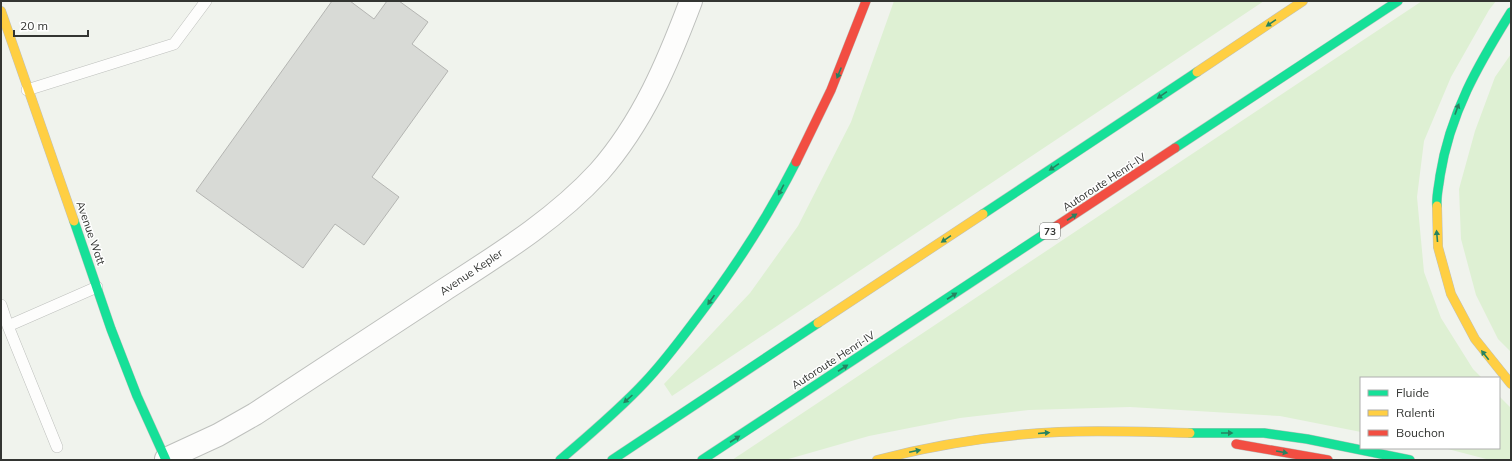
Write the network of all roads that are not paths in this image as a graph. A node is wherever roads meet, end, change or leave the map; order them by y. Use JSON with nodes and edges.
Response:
{"nodes":[{"id":1,"x":206,"y":1,"type":"edge"},
{"id":2,"x":691,"y":1,"type":"edge"},
{"id":3,"x":861,"y":1,"type":"edge"},
{"id":4,"x":866,"y":1,"type":"edge"},
{"id":5,"x":1303,"y":1,"type":"edge"},
{"id":6,"x":1398,"y":1,"type":"edge"},
{"id":7,"x":1,"y":11,"type":"edge"},
{"id":8,"x":1511,"y":12,"type":"edge"},
{"id":9,"x":3,"y":25,"type":"edge"},
{"id":10,"x":853,"y":37,"type":"junction"},
{"id":11,"x":28,"y":90,"type":"junction"},
{"id":12,"x":96,"y":287,"type":"junction"},
{"id":13,"x":1,"y":305,"type":"edge"},
{"id":14,"x":8,"y":326,"type":"junction"},
{"id":15,"x":1511,"y":384,"type":"edge"},
{"id":16,"x":1160,"y":433,"type":"junction"},
{"id":17,"x":57,"y":447,"type":"dead end"},
{"id":18,"x":165,"y":460,"type":"edge"},
{"id":19,"x":560,"y":460,"type":"edge"},
{"id":20,"x":612,"y":460,"type":"edge"},
{"id":21,"x":702,"y":460,"type":"edge"},
{"id":22,"x":877,"y":460,"type":"edge"},
{"id":23,"x":1328,"y":460,"type":"edge"},
{"id":24,"x":1410,"y":460,"type":"edge"}],
"edges":[{"from":1,"to":11,"type":"lane"},
{"from":2,"to":18,"type":"street","name":"Avenue Kepler"},
{"from":3,"to":10,"type":"main road"},
{"from":4,"to":10,"type":"main road"},
{"from":5,"to":20,"type":"main road","one_way":true},
{"from":21,"to":6,"type":"main road","name":"Autoroute Henri-IV","number":"73","one_way":true},
{"from":7,"to":9,"type":"main road","name":"Avenue Watt"},
{"from":15,"to":8,"type":"main road","one_way":true},
{"from":9,"to":11,"type":"main road","name":"Avenue Watt"},
{"from":10,"to":19,"type":"main road","one_way":true},
{"from":11,"to":12,"type":"main road","name":"Avenue Watt"},
{"from":12,"to":14,"type":"lane"},
{"from":12,"to":18,"type":"main road","name":"Avenue Watt"},
{"from":13,"to":14,"type":"lane"},
{"from":14,"to":17,"type":"lane"},
{"from":22,"to":16,"type":"main road","one_way":true},
{"from":16,"to":23,"type":"main road","one_way":true},
{"from":16,"to":24,"type":"main road","one_way":true}]}
